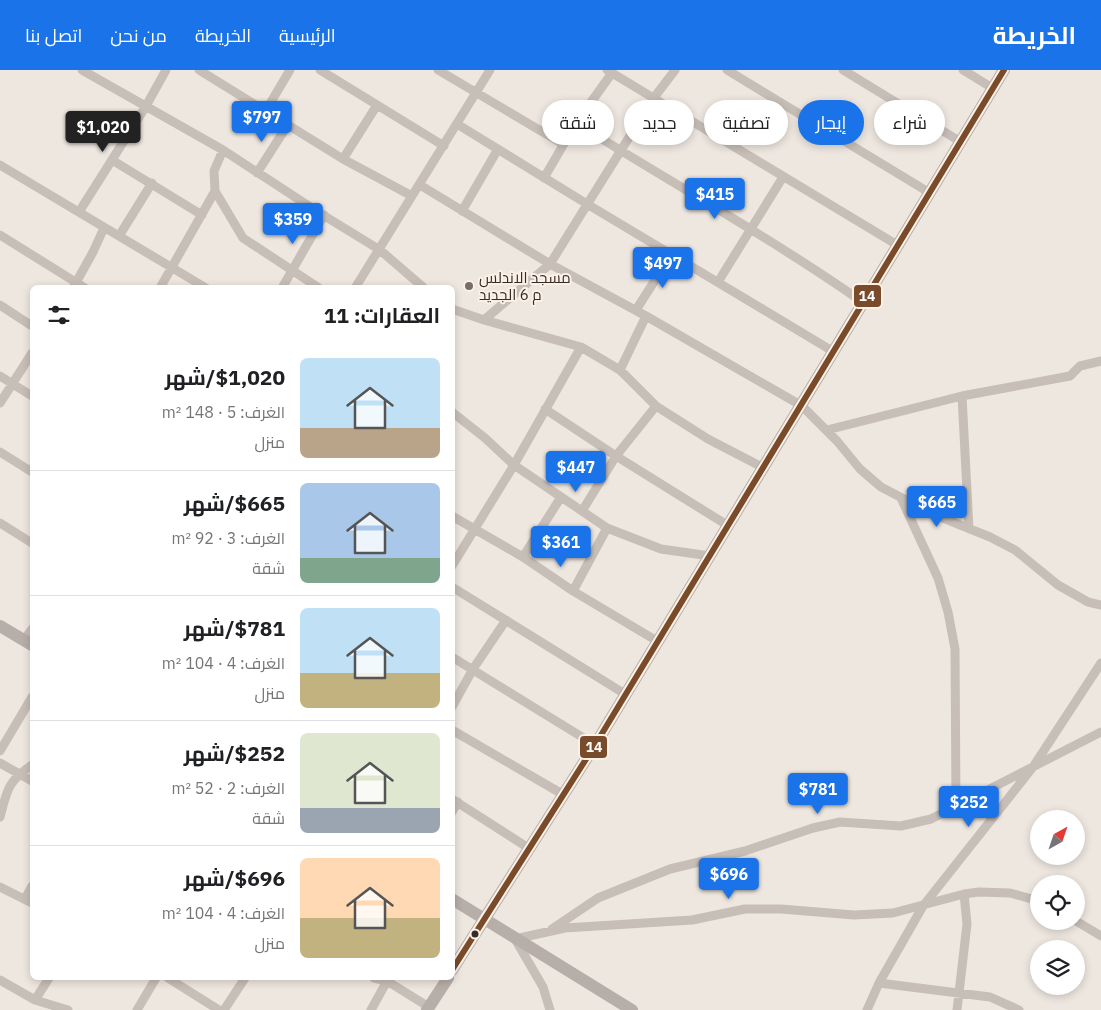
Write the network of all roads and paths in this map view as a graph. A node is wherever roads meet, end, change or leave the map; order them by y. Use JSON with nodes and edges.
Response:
{"nodes":[{"id":1,"x":82,"y":70,"type":"edge"},
{"id":2,"x":166,"y":70,"type":"edge"},
{"id":3,"x":199,"y":70,"type":"edge"},
{"id":4,"x":290,"y":70,"type":"edge"},
{"id":5,"x":320,"y":70,"type":"edge"},
{"id":6,"x":438,"y":70,"type":"edge"},
{"id":7,"x":490,"y":70,"type":"edge"},
{"id":8,"x":675,"y":70,"type":"edge"},
{"id":9,"x":728,"y":70,"type":"edge"},
{"id":10,"x":843,"y":70,"type":"edge"},
{"id":11,"x":963,"y":70,"type":"edge"},
{"id":12,"x":1004,"y":70,"type":"edge"},
{"id":13,"x":610,"y":72,"type":"edge"},
{"id":14,"x":994,"y":89,"type":"junction"},
{"id":15,"x":476,"y":93,"type":"junction"},
{"id":16,"x":653,"y":99,"type":"junction"},
{"id":17,"x":591,"y":100,"type":"edge"},
{"id":18,"x":377,"y":105,"type":"junction"},
{"id":19,"x":146,"y":106,"type":"junction"},
{"id":20,"x":265,"y":112,"type":"junction"},
{"id":21,"x":457,"y":124,"type":"junction"},
{"id":22,"x":287,"y":126,"type":"junction"},
{"id":23,"x":542,"y":132,"type":"edge"},
{"id":24,"x":961,"y":142,"type":"junction"},
{"id":25,"x":562,"y":145,"type":"edge"},
{"id":26,"x":611,"y":145,"type":"edge"},
{"id":27,"x":444,"y":146,"type":"junction"},
{"id":28,"x":498,"y":149,"type":"junction"},
{"id":29,"x":223,"y":150,"type":"junction"},
{"id":30,"x":620,"y":151,"type":"junction"},
{"id":31,"x":343,"y":159,"type":"junction"},
{"id":32,"x":112,"y":160,"type":"junction"},
{"id":33,"x":0,"y":165,"type":"edge"},
{"id":34,"x":257,"y":173,"type":"junction"},
{"id":35,"x":783,"y":177,"type":"junction"},
{"id":36,"x":544,"y":178,"type":"junction"},
{"id":37,"x":152,"y":183,"type":"junction"},
{"id":38,"x":420,"y":185,"type":"junction"},
{"id":39,"x":215,"y":192,"type":"junction"},
{"id":40,"x":930,"y":193,"type":"junction"},
{"id":41,"x":412,"y":196,"type":"junction"},
{"id":42,"x":587,"y":204,"type":"junction"},
{"id":43,"x":462,"y":211,"type":"junction"},
{"id":44,"x":79,"y":212,"type":"junction"},
{"id":45,"x":202,"y":214,"type":"junction"},
{"id":46,"x":324,"y":215,"type":"junction"},
{"id":47,"x":104,"y":228,"type":"junction"},
{"id":48,"x":751,"y":228,"type":"junction"},
{"id":49,"x":0,"y":235,"type":"edge"},
{"id":50,"x":119,"y":236,"type":"junction"},
{"id":51,"x":899,"y":246,"type":"junction"},
{"id":52,"x":380,"y":250,"type":"junction"},
{"id":53,"x":671,"y":255,"type":"junction"},
{"id":54,"x":550,"y":264,"type":"junction"},
{"id":55,"x":172,"y":268,"type":"junction"},
{"id":56,"x":292,"y":270,"type":"junction"},
{"id":57,"x":718,"y":282,"type":"junction"},
{"id":58,"x":74,"y":285,"type":"edge"},
{"id":59,"x":162,"y":285,"type":"edge"},
{"id":60,"x":201,"y":285,"type":"edge"},
{"id":61,"x":284,"y":285,"type":"edge"},
{"id":62,"x":314,"y":285,"type":"edge"},
{"id":63,"x":357,"y":285,"type":"edge"},
{"id":64,"x":421,"y":285,"type":"edge"},
{"id":65,"x":864,"y":302,"type":"junction"},
{"id":66,"x":0,"y":305,"type":"edge"},
{"id":67,"x":455,"y":310,"type":"edge"},
{"id":68,"x":636,"y":310,"type":"junction"},
{"id":69,"x":646,"y":316,"type":"junction"},
{"id":70,"x":484,"y":320,"type":"junction"},
{"id":71,"x":30,"y":325,"type":"edge"},
{"id":72,"x":581,"y":347,"type":"junction"},
{"id":73,"x":834,"y":352,"type":"junction"},
{"id":74,"x":30,"y":356,"type":"edge"},
{"id":75,"x":1101,"y":361,"type":"edge"},
{"id":76,"x":620,"y":370,"type":"junction"},
{"id":77,"x":0,"y":376,"type":"edge"},
{"id":78,"x":12,"y":384,"type":"junction"},
{"id":79,"x":30,"y":395,"type":"edge"},
{"id":80,"x":962,"y":396,"type":"junction"},
{"id":81,"x":0,"y":404,"type":"edge"},
{"id":82,"x":656,"y":406,"type":"junction"},
{"id":83,"x":802,"y":406,"type":"junction"},
{"id":84,"x":546,"y":409,"type":"junction"},
{"id":85,"x":455,"y":414,"type":"edge"},
{"id":86,"x":827,"y":430,"type":"junction"},
{"id":87,"x":0,"y":452,"type":"edge"},
{"id":88,"x":616,"y":456,"type":"junction"},
{"id":89,"x":514,"y":465,"type":"junction"},
{"id":90,"x":764,"y":468,"type":"junction"},
{"id":91,"x":30,"y":471,"type":"edge"},
{"id":92,"x":561,"y":497,"type":"junction"},
{"id":93,"x":901,"y":498,"type":"junction"},
{"id":94,"x":582,"y":511,"type":"junction"},
{"id":95,"x":455,"y":518,"type":"edge"},
{"id":96,"x":0,"y":523,"type":"edge"},
{"id":97,"x":727,"y":525,"type":"junction"},
{"id":98,"x":607,"y":528,"type":"junction"},
{"id":99,"x":474,"y":529,"type":"junction"},
{"id":100,"x":969,"y":529,"type":"junction"},
{"id":101,"x":30,"y":542,"type":"edge"},
{"id":102,"x":523,"y":556,"type":"junction"},
{"id":103,"x":710,"y":556,"type":"junction"},
{"id":104,"x":455,"y":561,"type":"edge"},
{"id":105,"x":455,"y":589,"type":"edge"},
{"id":106,"x":573,"y":590,"type":"junction"},
{"id":107,"x":1101,"y":605,"type":"edge"},
{"id":108,"x":506,"y":620,"type":"junction"},
{"id":109,"x":0,"y":626,"type":"edge"},
{"id":110,"x":657,"y":641,"type":"junction"},
{"id":111,"x":28,"y":643,"type":"edge"},
{"id":112,"x":455,"y":659,"type":"edge"},
{"id":113,"x":1101,"y":663,"type":"edge"},
{"id":114,"x":473,"y":669,"type":"junction"},
{"id":115,"x":625,"y":694,"type":"junction"},
{"id":116,"x":30,"y":700,"type":"edge"},
{"id":117,"x":455,"y":702,"type":"edge"},
{"id":118,"x":455,"y":732,"type":"edge"},
{"id":119,"x":1101,"y":732,"type":"edge"},
{"id":120,"x":595,"y":745,"type":"junction"},
{"id":121,"x":0,"y":751,"type":"edge"},
{"id":122,"x":0,"y":763,"type":"edge"},
{"id":123,"x":30,"y":766,"type":"edge"},
{"id":124,"x":1033,"y":767,"type":"junction"},
{"id":125,"x":20,"y":774,"type":"junction"},
{"id":126,"x":30,"y":781,"type":"edge"},
{"id":127,"x":564,"y":795,"type":"junction"},
{"id":128,"x":455,"y":801,"type":"edge"},
{"id":129,"x":956,"y":805,"type":"junction"},
{"id":130,"x":0,"y":817,"type":"edge"},
{"id":131,"x":530,"y":850,"type":"junction"},
{"id":132,"x":0,"y":887,"type":"edge"},
{"id":133,"x":964,"y":894,"type":"junction"},
{"id":134,"x":1030,"y":899,"type":"edge"},
{"id":135,"x":28,"y":901,"type":"edge"},
{"id":136,"x":455,"y":901,"type":"edge"},
{"id":137,"x":923,"y":906,"type":"junction"},
{"id":138,"x":485,"y":920,"type":"junction"},
{"id":139,"x":1085,"y":926,"type":"edge"},
{"id":140,"x":547,"y":932,"type":"junction"},
{"id":141,"x":1101,"y":936,"type":"edge"},
{"id":142,"x":515,"y":939,"type":"junction"},
{"id":143,"x":455,"y":965,"type":"edge"},
{"id":144,"x":0,"y":980,"type":"edge"},
{"id":145,"x":47,"y":980,"type":"edge"},
{"id":146,"x":155,"y":980,"type":"edge"},
{"id":147,"x":171,"y":980,"type":"edge"},
{"id":148,"x":244,"y":980,"type":"edge"},
{"id":149,"x":387,"y":980,"type":"joint"},
{"id":150,"x":447,"y":980,"type":"edge"},
{"id":151,"x":879,"y":983,"type":"junction"},
{"id":152,"x":959,"y":994,"type":"junction"},
{"id":153,"x":35,"y":1000,"type":"junction"},
{"id":154,"x":428,"y":1008,"type":"edge"},
{"id":155,"x":68,"y":1010,"type":"edge"},
{"id":156,"x":137,"y":1010,"type":"edge"},
{"id":157,"x":219,"y":1010,"type":"edge"},
{"id":158,"x":224,"y":1010,"type":"edge"},
{"id":159,"x":371,"y":1010,"type":"edge"},
{"id":160,"x":550,"y":1010,"type":"edge"},
{"id":161,"x":632,"y":1010,"type":"edge"},
{"id":162,"x":867,"y":1010,"type":"edge"},
{"id":163,"x":957,"y":1010,"type":"edge"},
{"id":164,"x":1019,"y":1010,"type":"edge"}],
"edges":[{"from":1,"to":19,"type":"street"},
{"from":2,"to":19,"type":"street"},
{"from":3,"to":20,"type":"street"},
{"from":4,"to":20,"type":"street"},
{"from":5,"to":18,"type":"street"},
{"from":6,"to":15,"type":"street"},
{"from":7,"to":15,"type":"street"},
{"from":8,"to":16,"type":"street"},
{"from":9,"to":40,"type":"street"},
{"from":10,"to":24,"type":"street"},
{"from":11,"to":14,"type":"street"},
{"from":12,"to":14,"type":"street"},
{"from":13,"to":16,"type":"street"},
{"from":13,"to":17,"type":"street"},
{"from":14,"to":24,"type":"street"},
{"from":15,"to":21,"type":"street"},
{"from":15,"to":23,"type":"street"},
{"from":16,"to":30,"type":"street"},
{"from":16,"to":35,"type":"street"},
{"from":18,"to":27,"type":"street"},
{"from":18,"to":31,"type":"street"},
{"from":19,"to":29,"type":"street"},
{"from":19,"to":32,"type":"street"},
{"from":20,"to":22,"type":"street"},
{"from":21,"to":27,"type":"street"},
{"from":21,"to":28,"type":"street"},
{"from":22,"to":31,"type":"street"},
{"from":22,"to":34,"type":"street"},
{"from":24,"to":40,"type":"street"},
{"from":25,"to":36,"type":"street"},
{"from":26,"to":30,"type":"street"},
{"from":27,"to":38,"type":"street"},
{"from":28,"to":36,"type":"street"},
{"from":28,"to":43,"type":"street"},
{"from":29,"to":34,"type":"street"},
{"from":29,"to":39,"type":"street"},
{"from":30,"to":42,"type":"street"},
{"from":30,"to":48,"type":"street"},
{"from":31,"to":41,"type":"street"},
{"from":32,"to":37,"type":"street"},
{"from":32,"to":44,"type":"street"},
{"from":33,"to":44,"type":"street"},
{"from":34,"to":46,"type":"street"},
{"from":35,"to":48,"type":"street"},
{"from":35,"to":51,"type":"street"},
{"from":36,"to":42,"type":"street"},
{"from":37,"to":45,"type":"street"},
{"from":37,"to":50,"type":"street"},
{"from":38,"to":41,"type":"street"},
{"from":38,"to":43,"type":"street"},
{"from":39,"to":45,"type":"street"},
{"from":39,"to":56,"type":"street"},
{"from":40,"to":51,"type":"street"},
{"from":41,"to":52,"type":"street"},
{"from":42,"to":53,"type":"street"},
{"from":42,"to":54,"type":"street"},
{"from":43,"to":54,"type":"street"},
{"from":44,"to":47,"type":"street"},
{"from":45,"to":55,"type":"street"},
{"from":46,"to":52,"type":"street"},
{"from":46,"to":56,"type":"street"},
{"from":47,"to":50,"type":"street"},
{"from":47,"to":58,"type":"street"},
{"from":48,"to":57,"type":"street"},
{"from":48,"to":65,"type":"street"},
{"from":49,"to":58,"type":"street"},
{"from":50,"to":55,"type":"street"},
{"from":51,"to":65,"type":"street"},
{"from":52,"to":63,"type":"street"},
{"from":52,"to":64,"type":"street"},
{"from":53,"to":57,"type":"street"},
{"from":53,"to":68,"type":"street"},
{"from":54,"to":68,"type":"street"},
{"from":54,"to":70,"type":"street"},
{"from":55,"to":59,"type":"street"},
{"from":55,"to":60,"type":"street"},
{"from":56,"to":61,"type":"street"},
{"from":56,"to":62,"type":"street"},
{"from":57,"to":73,"type":"street"},
{"from":65,"to":73,"type":"street"},
{"from":66,"to":71,"type":"street"},
{"from":67,"to":70,"type":"street"},
{"from":68,"to":69,"type":"street"},
{"from":69,"to":76,"type":"street"},
{"from":69,"to":83,"type":"street"},
{"from":70,"to":72,"type":"street"},
{"from":72,"to":76,"type":"street"},
{"from":72,"to":84,"type":"street"},
{"from":73,"to":83,"type":"street"},
{"from":74,"to":78,"type":"street"},
{"from":75,"to":80,"type":"street"},
{"from":76,"to":82,"type":"street"},
{"from":77,"to":78,"type":"street"},
{"from":78,"to":79,"type":"street"},
{"from":78,"to":81,"type":"street"},
{"from":80,"to":86,"type":"street"},
{"from":80,"to":100,"type":"street"},
{"from":82,"to":88,"type":"street"},
{"from":82,"to":90,"type":"street"},
{"from":83,"to":86,"type":"street"},
{"from":83,"to":90,"type":"street"},
{"from":84,"to":88,"type":"street"},
{"from":84,"to":89,"type":"street"},
{"from":85,"to":89,"type":"street"},
{"from":86,"to":93,"type":"street"},
{"from":87,"to":91,"type":"street"},
{"from":88,"to":94,"type":"street"},
{"from":88,"to":97,"type":"street"},
{"from":89,"to":92,"type":"street"},
{"from":89,"to":99,"type":"street"},
{"from":90,"to":97,"type":"street"},
{"from":92,"to":94,"type":"street"},
{"from":92,"to":102,"type":"street"},
{"from":93,"to":100,"type":"street"},
{"from":93,"to":129,"type":"street"},
{"from":94,"to":98,"type":"street"},
{"from":95,"to":99,"type":"street"},
{"from":96,"to":101,"type":"street"},
{"from":97,"to":103,"type":"street"},
{"from":98,"to":103,"type":"street"},
{"from":98,"to":106,"type":"street"},
{"from":99,"to":102,"type":"street"},
{"from":99,"to":104,"type":"street"},
{"from":100,"to":107,"type":"street"},
{"from":102,"to":106,"type":"street"},
{"from":103,"to":110,"type":"street"},
{"from":105,"to":108,"type":"street"},
{"from":106,"to":110,"type":"street"},
{"from":108,"to":114,"type":"street"},
{"from":108,"to":115,"type":"street"},
{"from":109,"to":111,"type":"street"},
{"from":110,"to":115,"type":"street"},
{"from":112,"to":114,"type":"street"},
{"from":113,"to":124,"type":"street"},
{"from":114,"to":117,"type":"street"},
{"from":114,"to":120,"type":"street"},
{"from":115,"to":120,"type":"street"},
{"from":116,"to":121,"type":"street"},
{"from":118,"to":127,"type":"street"},
{"from":119,"to":124,"type":"street"},
{"from":120,"to":127,"type":"street"},
{"from":122,"to":125,"type":"street"},
{"from":123,"to":125,"type":"street"},
{"from":124,"to":129,"type":"street"},
{"from":124,"to":137,"type":"street"},
{"from":125,"to":126,"type":"street"},
{"from":125,"to":130,"type":"street"},
{"from":127,"to":131,"type":"street"},
{"from":128,"to":131,"type":"street"},
{"from":129,"to":140,"type":"street"},
{"from":131,"to":138,"type":"street"},
{"from":132,"to":135,"type":"street"},
{"from":133,"to":134,"type":"street"},
{"from":133,"to":137,"type":"street"},
{"from":133,"to":152,"type":"street"},
{"from":136,"to":138,"type":"street"},
{"from":137,"to":140,"type":"street"},
{"from":137,"to":151,"type":"street"},
{"from":138,"to":142,"type":"street"},
{"from":138,"to":143,"type":"street"},
{"from":139,"to":141,"type":"street"},
{"from":140,"to":142,"type":"street"},
{"from":142,"to":160,"type":"street"},
{"from":142,"to":161,"type":"street"},
{"from":144,"to":153,"type":"street"},
{"from":145,"to":153,"type":"street"},
{"from":146,"to":156,"type":"street"},
{"from":147,"to":157,"type":"street"},
{"from":148,"to":158,"type":"street"},
{"from":149,"to":154,"type":"street"},
{"from":149,"to":159,"type":"street"},
{"from":150,"to":154,"type":"street"},
{"from":151,"to":152,"type":"street"},
{"from":151,"to":162,"type":"street"},
{"from":152,"to":163,"type":"street"},
{"from":152,"to":164,"type":"street"},
{"from":153,"to":155,"type":"street"}]}
